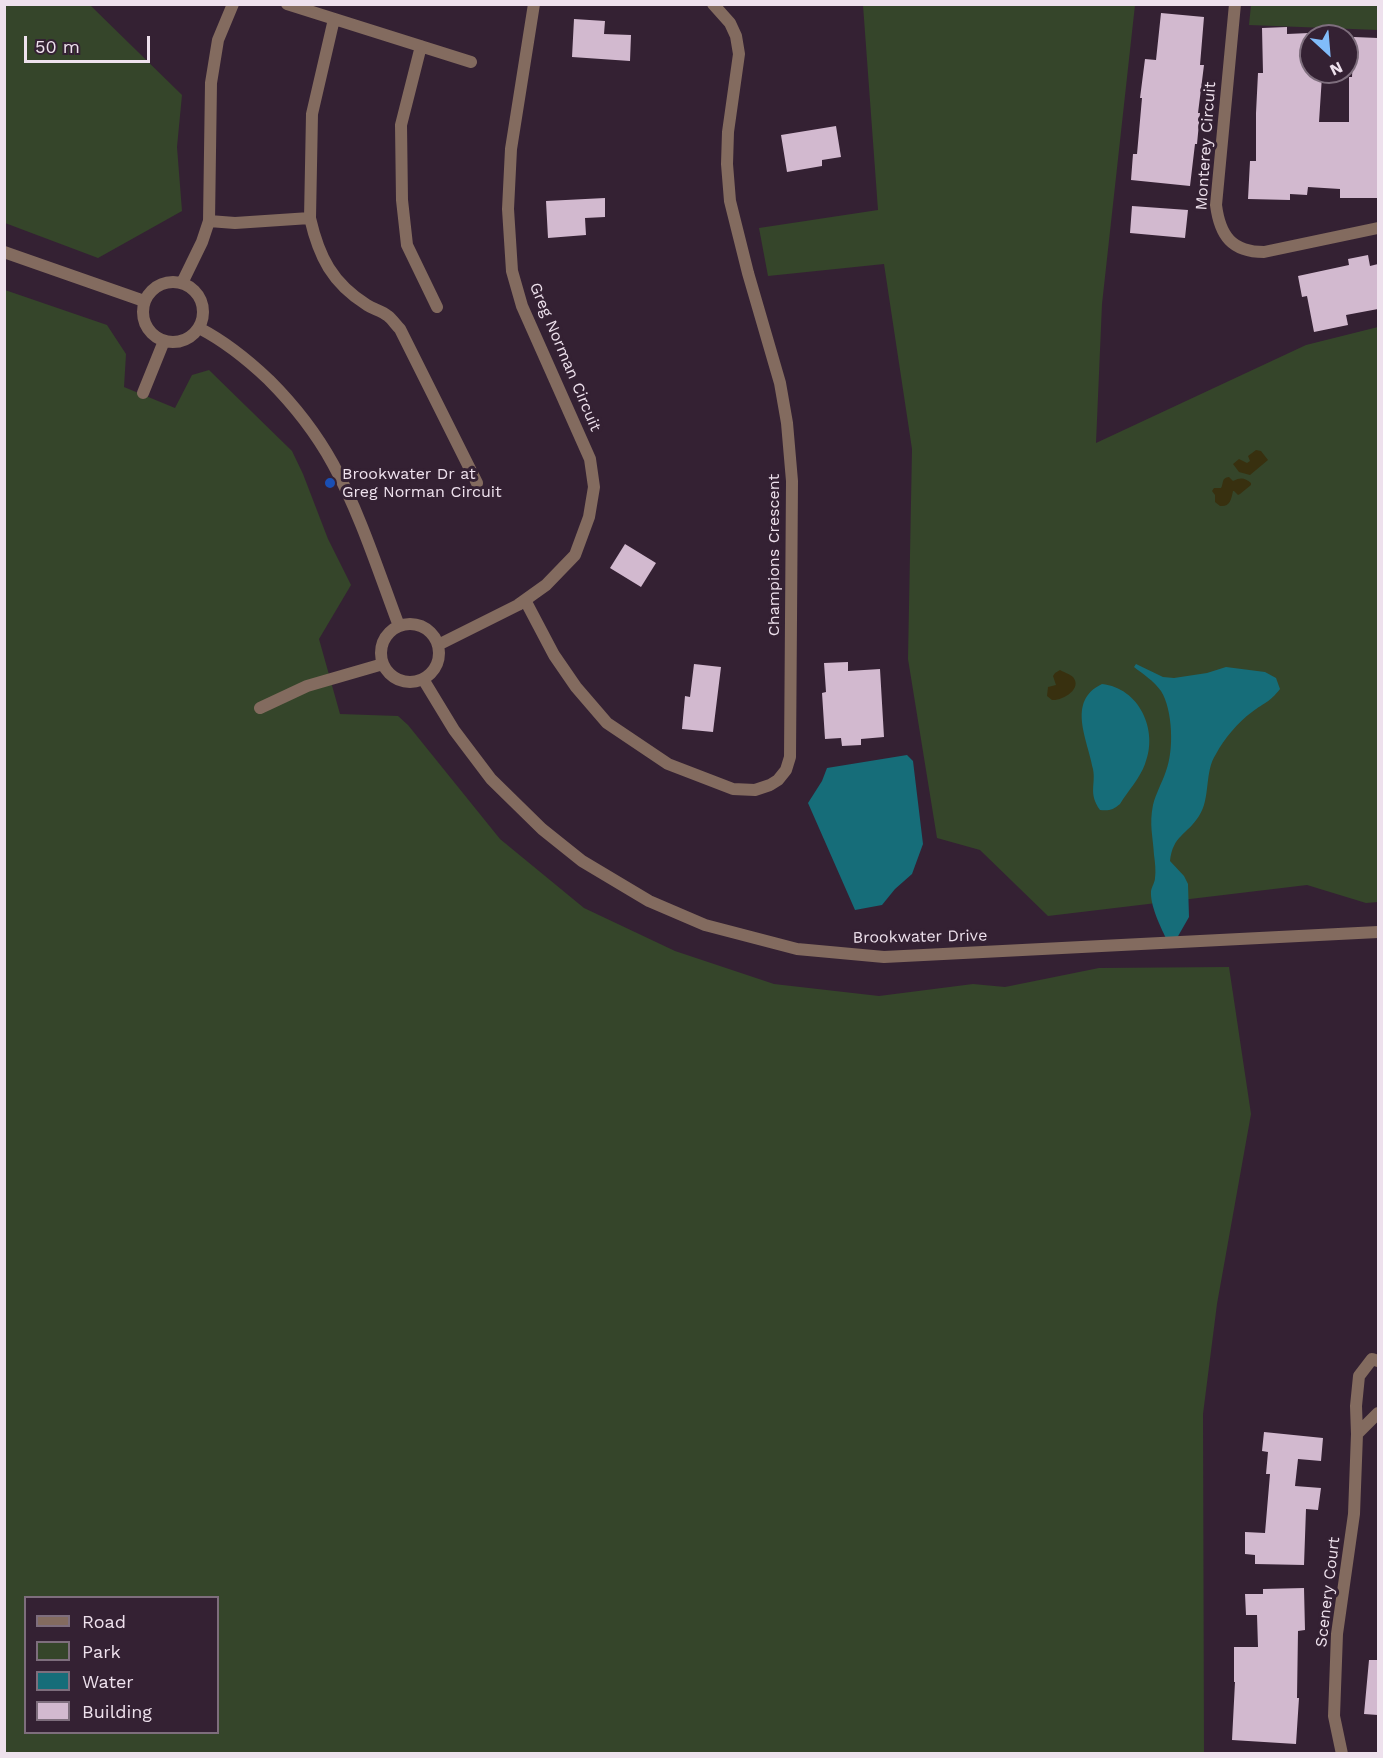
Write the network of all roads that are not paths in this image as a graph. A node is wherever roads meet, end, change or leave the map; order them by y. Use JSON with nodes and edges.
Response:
{"nodes":[{"id":1,"x":233,"y":4,"type":"edge"},
{"id":2,"x":287,"y":4,"type":"edge"},
{"id":3,"x":534,"y":4,"type":"edge"},
{"id":4,"x":713,"y":4,"type":"edge"},
{"id":5,"x":1235,"y":4,"type":"edge"},
{"id":6,"x":334,"y":19,"type":"junction"},
{"id":7,"x":421,"y":46,"type":"junction"},
{"id":8,"x":471,"y":62,"type":"dead end"},
{"id":9,"x":310,"y":218,"type":"junction"},
{"id":10,"x":209,"y":221,"type":"junction"},
{"id":11,"x":1378,"y":228,"type":"edge"},
{"id":12,"x":4,"y":252,"type":"edge"},
{"id":13,"x":182,"y":283,"type":"junction"},
{"id":14,"x":144,"y":301,"type":"junction"},
{"id":15,"x":437,"y":307,"type":"dead end"},
{"id":16,"x":199,"y":328,"type":"junction"},
{"id":17,"x":164,"y":341,"type":"junction"},
{"id":18,"x":143,"y":393,"type":"dead end"},
{"id":19,"x":477,"y":483,"type":"dead end"},
{"id":20,"x":525,"y":600,"type":"junction"},
{"id":21,"x":399,"y":626,"type":"junction"},
{"id":22,"x":438,"y":645,"type":"junction"},
{"id":23,"x":383,"y":664,"type":"junction"},
{"id":24,"x":423,"y":679,"type":"junction"},
{"id":25,"x":260,"y":708,"type":"dead end"},
{"id":26,"x":1378,"y":932,"type":"edge"},
{"id":27,"x":1378,"y":1361,"type":"edge"},
{"id":28,"x":1378,"y":1413,"type":"edge"},
{"id":29,"x":1357,"y":1434,"type":"junction"},
{"id":30,"x":1342,"y":1754,"type":"edge"}],
"edges":[{"from":1,"to":10,"type":"street"},
{"from":2,"to":6,"type":"street"},
{"from":3,"to":20,"type":"street","name":"Greg Norman Circuit"},
{"from":4,"to":20,"type":"street","name":"Champions Crescent"},
{"from":5,"to":11,"type":"street","name":"Monterey Circuit"},
{"from":6,"to":7,"type":"street"},
{"from":6,"to":9,"type":"street"},
{"from":7,"to":8,"type":"street"},
{"from":7,"to":15,"type":"street"},
{"from":9,"to":10,"type":"street"},
{"from":9,"to":19,"type":"street"},
{"from":10,"to":13,"type":"street"},
{"from":12,"to":14,"type":"street"},
{"from":13,"to":14,"type":"street"},
{"from":13,"to":16,"type":"street"},
{"from":14,"to":17,"type":"street"},
{"from":16,"to":17,"type":"street"},
{"from":16,"to":21,"type":"street"},
{"from":17,"to":18,"type":"street"},
{"from":20,"to":22,"type":"street","name":"Greg Norman Circuit"},
{"from":21,"to":22,"type":"street"},
{"from":21,"to":23,"type":"street"},
{"from":22,"to":24,"type":"street"},
{"from":23,"to":24,"type":"street"},
{"from":23,"to":25,"type":"street"},
{"from":24,"to":26,"type":"street","name":"Brookwater Drive"},
{"from":27,"to":29,"type":"street","name":"Scenery Court"},
{"from":28,"to":29,"type":"street"},
{"from":29,"to":30,"type":"street","name":"Scenery Court"}]}
